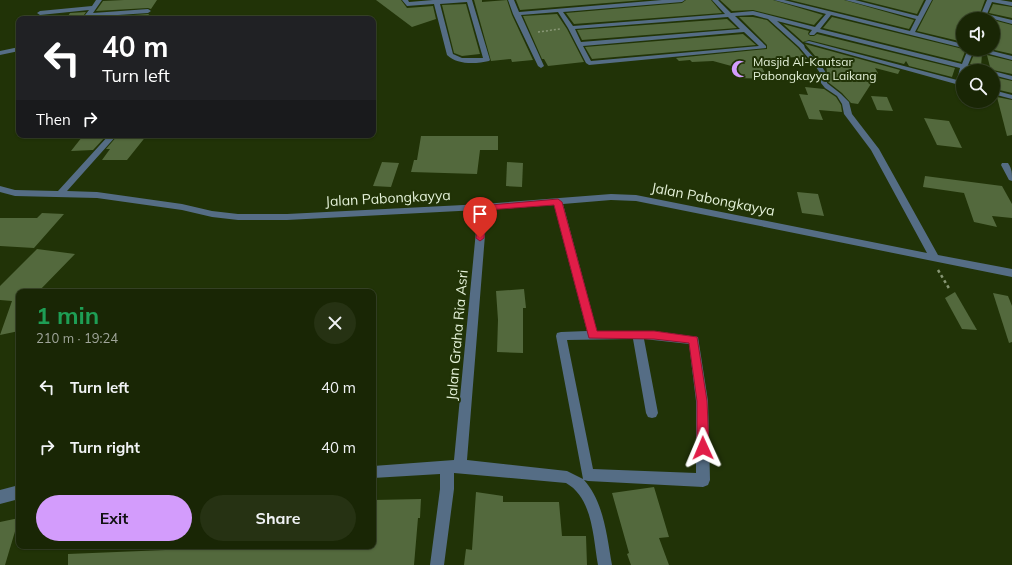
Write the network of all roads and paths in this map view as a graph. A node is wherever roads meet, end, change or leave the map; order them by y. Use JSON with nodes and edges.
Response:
{"nodes":[{"id":1,"x":99,"y":0,"type":"edge"},
{"id":2,"x":469,"y":0,"type":"edge"},
{"id":3,"x":511,"y":0,"type":"edge"},
{"id":4,"x":682,"y":0,"type":"edge"},
{"id":5,"x":715,"y":0,"type":"edge"},
{"id":6,"x":777,"y":0,"type":"edge"},
{"id":7,"x":848,"y":0,"type":"edge"},
{"id":8,"x":877,"y":0,"type":"edge"},
{"id":9,"x":929,"y":0,"type":"edge"},
{"id":10,"x":991,"y":0,"type":"edge"},
{"id":11,"x":436,"y":1,"type":"edge"},
{"id":12,"x":405,"y":2,"type":"edge"},
{"id":13,"x":796,"y":2,"type":"edge"},
{"id":14,"x":1012,"y":4,"type":"edge"},
{"id":15,"x":873,"y":6,"type":"junction"},
{"id":16,"x":92,"y":8,"type":"junction"},
{"id":17,"x":148,"y":11,"type":"dead end"},
{"id":18,"x":560,"y":11,"type":"junction"},
{"id":19,"x":830,"y":12,"type":"junction"},
{"id":20,"x":985,"y":12,"type":"edge"},
{"id":21,"x":40,"y":13,"type":"dead end"},
{"id":22,"x":516,"y":14,"type":"junction"},
{"id":23,"x":730,"y":14,"type":"junction"},
{"id":24,"x":88,"y":16,"type":"edge"},
{"id":25,"x":97,"y":16,"type":"edge"},
{"id":26,"x":769,"y":17,"type":"junction"},
{"id":27,"x":920,"y":18,"type":"junction"},
{"id":28,"x":1000,"y":20,"type":"edge"},
{"id":29,"x":1012,"y":22,"type":"edge"},
{"id":30,"x":571,"y":28,"type":"junction"},
{"id":31,"x":815,"y":29,"type":"junction"},
{"id":32,"x":745,"y":30,"type":"junction"},
{"id":33,"x":912,"y":33,"type":"junction"},
{"id":34,"x":525,"y":34,"type":"junction"},
{"id":35,"x":579,"y":44,"type":"junction"},
{"id":36,"x":804,"y":44,"type":"junction"},
{"id":37,"x":956,"y":44,"type":"edge"},
{"id":38,"x":16,"y":50,"type":"edge"},
{"id":39,"x":0,"y":53,"type":"edge"},
{"id":40,"x":1000,"y":55,"type":"edge"},
{"id":41,"x":1012,"y":58,"type":"edge"},
{"id":42,"x":956,"y":64,"type":"edge"},
{"id":43,"x":541,"y":66,"type":"dead end"},
{"id":44,"x":1000,"y":75,"type":"edge"},
{"id":45,"x":1012,"y":78,"type":"edge"},
{"id":46,"x":956,"y":83,"type":"edge"},
{"id":47,"x":1000,"y":94,"type":"edge"},
{"id":48,"x":1010,"y":97,"type":"dead end"},
{"id":49,"x":110,"y":138,"type":"edge"},
{"id":50,"x":1005,"y":165,"type":"dead end"},
{"id":51,"x":1012,"y":178,"type":"edge"},
{"id":52,"x":1,"y":190,"type":"edge"},
{"id":53,"x":61,"y":194,"type":"junction"},
{"id":54,"x":558,"y":202,"type":"junction"},
{"id":55,"x":483,"y":207,"type":"junction"},
{"id":56,"x":933,"y":258,"type":"junction"},
{"id":57,"x":1012,"y":273,"type":"edge"},
{"id":58,"x":950,"y":290,"type":"dead end"},
{"id":59,"x":593,"y":335,"type":"junction"},
{"id":60,"x":638,"y":335,"type":"junction"},
{"id":61,"x":652,"y":413,"type":"dead end"},
{"id":62,"x":454,"y":466,"type":"junction"},
{"id":63,"x":376,"y":472,"type":"edge"},
{"id":64,"x":16,"y":493,"type":"edge"},
{"id":65,"x":0,"y":497,"type":"edge"},
{"id":66,"x":437,"y":565,"type":"edge"},
{"id":67,"x":605,"y":565,"type":"edge"}],
"edges":[{"from":1,"to":16,"type":"street"},
{"from":2,"to":11,"type":"street"},
{"from":2,"to":11,"type":"street"},
{"from":3,"to":22,"type":"street"},
{"from":4,"to":18,"type":"street"},
{"from":5,"to":23,"type":"street"},
{"from":6,"to":13,"type":"street"},
{"from":7,"to":15,"type":"street"},
{"from":8,"to":15,"type":"street"},
{"from":9,"to":27,"type":"street"},
{"from":10,"to":14,"type":"street"},
{"from":10,"to":20,"type":"street"},
{"from":11,"to":12,"type":"street"},
{"from":13,"to":19,"type":"street"},
{"from":15,"to":27,"type":"street"},
{"from":16,"to":21,"type":"street"},
{"from":16,"to":24,"type":"street"},
{"from":17,"to":25,"type":"street"},
{"from":18,"to":22,"type":"street"},
{"from":18,"to":30,"type":"street"},
{"from":19,"to":31,"type":"street"},
{"from":19,"to":33,"type":"street"},
{"from":22,"to":34,"type":"street"},
{"from":23,"to":26,"type":"street"},
{"from":23,"to":30,"type":"street"},
{"from":23,"to":32,"type":"street"},
{"from":26,"to":31,"type":"street"},
{"from":26,"to":36,"type":"street"},
{"from":27,"to":33,"type":"street"},
{"from":28,"to":29,"type":"street"},
{"from":30,"to":34,"type":"path"},
{"from":30,"to":35,"type":"street"},
{"from":31,"to":36,"type":"street"},
{"from":31,"to":42,"type":"street"},
{"from":32,"to":35,"type":"street"},
{"from":32,"to":35,"type":"street"},
{"from":33,"to":37,"type":"street"},
{"from":34,"to":43,"type":"street"},
{"from":36,"to":46,"type":"street"},
{"from":36,"to":56,"type":"street"},
{"from":38,"to":39,"type":"street"},
{"from":40,"to":41,"type":"street"},
{"from":44,"to":45,"type":"street"},
{"from":47,"to":48,"type":"street"},
{"from":49,"to":53,"type":"street"},
{"from":50,"to":51,"type":"street"},
{"from":52,"to":53,"type":"street","name":"Jalan Pabongkayya"},
{"from":53,"to":55,"type":"street","name":"Jalan Pabongkayya"},
{"from":54,"to":55,"type":"street","name":"Jalan Pabongkayya"},
{"from":54,"to":56,"type":"street","name":"Jalan Pabongkayya"},
{"from":54,"to":59,"type":"street"},
{"from":55,"to":62,"type":"street","name":"Jalan Graha Ria Asri"},
{"from":56,"to":57,"type":"street","name":"Jalan Pabongkayya"},
{"from":56,"to":58,"type":"path"},
{"from":59,"to":60,"type":"street"},
{"from":59,"to":60,"type":"street"},
{"from":60,"to":61,"type":"street"},
{"from":62,"to":63,"type":"street"},
{"from":62,"to":66,"type":"street","name":"Jalan Graha Ria Asri"},
{"from":62,"to":67,"type":"street"},
{"from":64,"to":65,"type":"street"}]}
